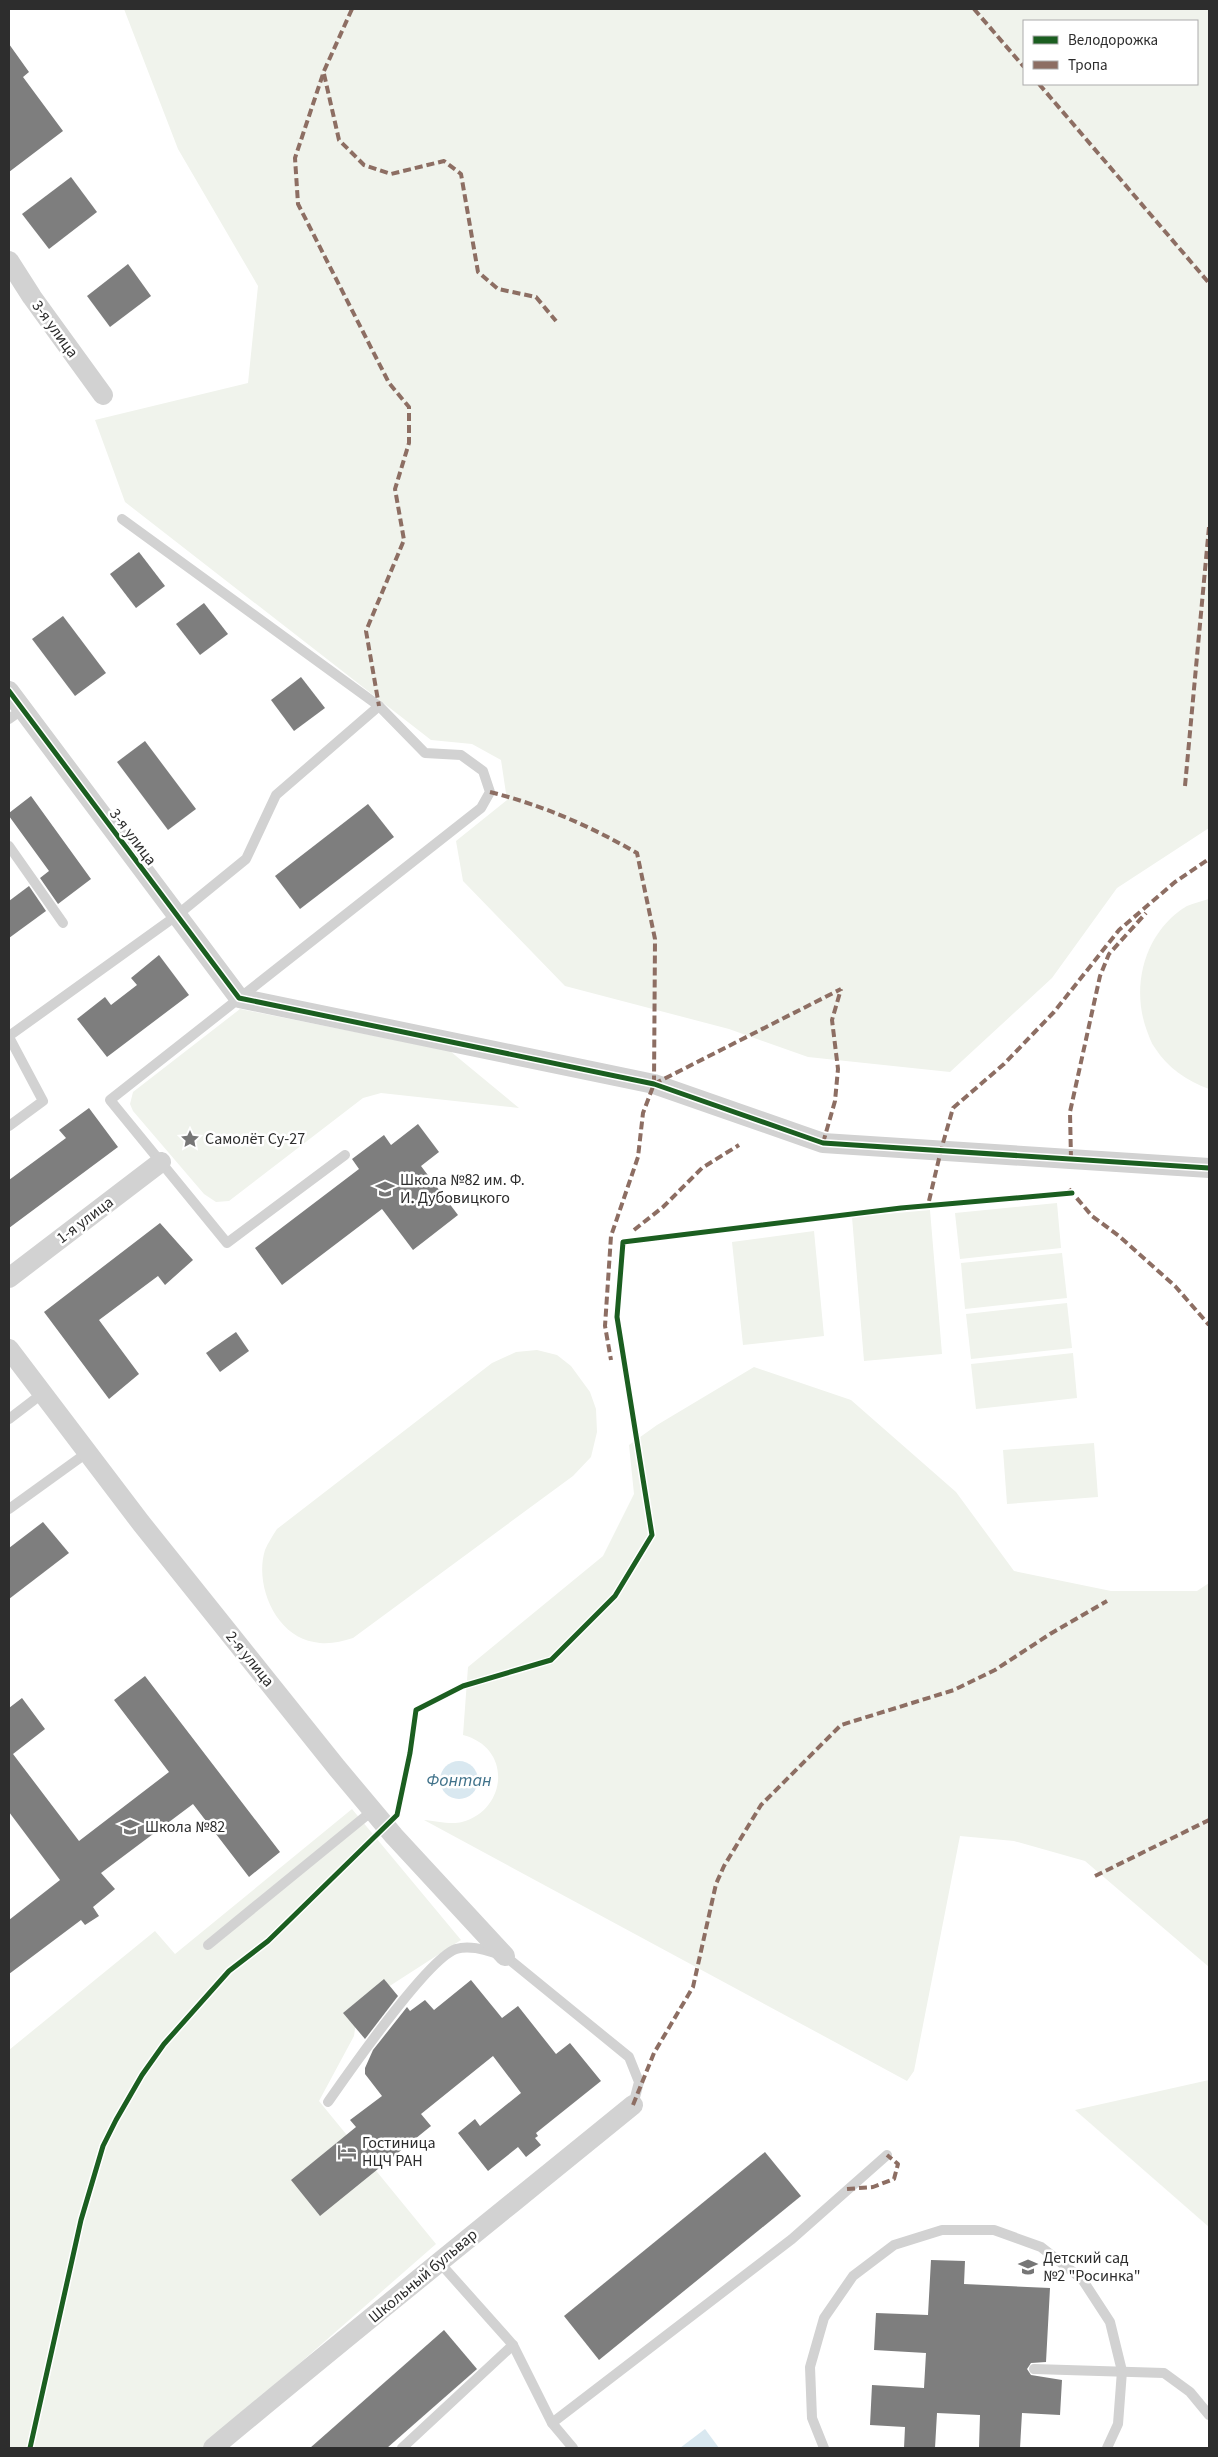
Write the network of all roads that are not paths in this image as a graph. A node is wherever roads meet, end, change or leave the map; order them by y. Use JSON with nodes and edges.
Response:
{"nodes":[{"id":1,"x":9,"y":261,"type":"edge"},
{"id":2,"x":103,"y":395,"type":"dead end"},
{"id":3,"x":122,"y":519,"type":"dead end"},
{"id":4,"x":9,"y":691,"type":"edge"},
{"id":5,"x":379,"y":706,"type":"junction"},
{"id":6,"x":16,"y":714,"type":"edge"},
{"id":7,"x":9,"y":846,"type":"edge"},
{"id":8,"x":176,"y":916,"type":"junction"},
{"id":9,"x":63,"y":923,"type":"dead end"},
{"id":10,"x":239,"y":998,"type":"junction"},
{"id":11,"x":9,"y":1037,"type":"edge"},
{"id":12,"x":9,"y":1126,"type":"edge"},
{"id":13,"x":345,"y":1155,"type":"dead end"},
{"id":14,"x":162,"y":1162,"type":"junction"},
{"id":15,"x":1209,"y":1168,"type":"edge"},
{"id":16,"x":9,"y":1278,"type":"edge"},
{"id":17,"x":9,"y":1349,"type":"edge"},
{"id":18,"x":42,"y":1393,"type":"junction"},
{"id":19,"x":9,"y":1419,"type":"edge"},
{"id":20,"x":88,"y":1452,"type":"junction"},
{"id":21,"x":9,"y":1509,"type":"edge"},
{"id":22,"x":372,"y":1811,"type":"junction"},
{"id":23,"x":208,"y":1945,"type":"dead end"},
{"id":24,"x":505,"y":1956,"type":"junction"},
{"id":25,"x":328,"y":2102,"type":"dead end"},
{"id":26,"x":633,"y":2105,"type":"joint"},
{"id":27,"x":887,"y":2155,"type":"dead end"},
{"id":28,"x":440,"y":2263,"type":"junction"},
{"id":29,"x":513,"y":2345,"type":"junction"},
{"id":30,"x":1034,"y":2369,"type":"dead end"},
{"id":31,"x":1122,"y":2371,"type":"junction"},
{"id":32,"x":1209,"y":2415,"type":"edge"},
{"id":33,"x":552,"y":2423,"type":"junction"},
{"id":34,"x":214,"y":2448,"type":"edge"},
{"id":35,"x":402,"y":2448,"type":"edge"},
{"id":36,"x":573,"y":2448,"type":"edge"},
{"id":37,"x":824,"y":2448,"type":"edge"},
{"id":38,"x":1107,"y":2448,"type":"edge"}],
"edges":[{"from":1,"to":2,"type":"street","name":"3-я улица"},
{"from":3,"to":5,"type":"lane"},
{"from":4,"to":6,"type":"street","name":"3-я улица"},
{"from":5,"to":8,"type":"lane"},
{"from":5,"to":10,"type":"lane"},
{"from":6,"to":8,"type":"street","name":"3-я улица"},
{"from":7,"to":9,"type":"lane"},
{"from":8,"to":10,"type":"street","name":"3-я улица"},
{"from":8,"to":11,"type":"lane"},
{"from":10,"to":14,"type":"lane"},
{"from":10,"to":15,"type":"street"},
{"from":11,"to":12,"type":"lane"},
{"from":13,"to":14,"type":"lane"},
{"from":14,"to":16,"type":"street","name":"1-я улица"},
{"from":17,"to":18,"type":"street","name":"2-я улица"},
{"from":18,"to":19,"type":"lane"},
{"from":18,"to":20,"type":"street","name":"2-я улица"},
{"from":20,"to":21,"type":"lane"},
{"from":20,"to":22,"type":"street","name":"2-я улица"},
{"from":22,"to":23,"type":"lane"},
{"from":22,"to":24,"type":"street","name":"2-я улица"},
{"from":24,"to":25,"type":"lane"},
{"from":24,"to":26,"type":"lane"},
{"from":26,"to":28,"type":"street","name":"Школьный бульвар"},
{"from":27,"to":33,"type":"lane"},
{"from":28,"to":29,"type":"lane"},
{"from":28,"to":34,"type":"street","name":"Школьный бульвар"},
{"from":29,"to":33,"type":"lane"},
{"from":29,"to":35,"type":"lane"},
{"from":30,"to":31,"type":"lane"},
{"from":31,"to":32,"type":"lane"},
{"from":31,"to":37,"type":"lane"},
{"from":31,"to":38,"type":"lane"},
{"from":33,"to":36,"type":"lane"}]}
